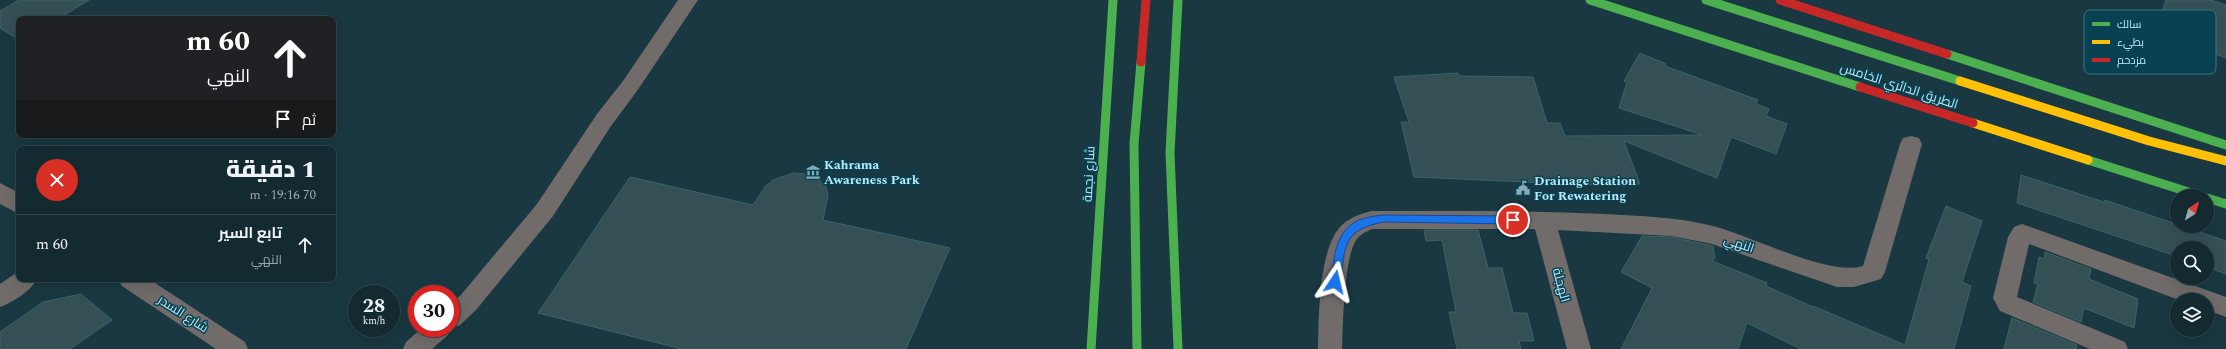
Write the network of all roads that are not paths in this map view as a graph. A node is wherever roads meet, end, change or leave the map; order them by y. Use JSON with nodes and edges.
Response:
{"nodes":[{"id":1,"x":688,"y":0,"type":"edge"},
{"id":2,"x":1113,"y":0,"type":"edge"},
{"id":3,"x":1146,"y":0,"type":"edge"},
{"id":4,"x":1178,"y":0,"type":"edge"},
{"id":5,"x":1590,"y":0,"type":"edge"},
{"id":6,"x":1706,"y":0,"type":"edge"},
{"id":7,"x":1780,"y":0,"type":"edge"},
{"id":8,"x":1186,"y":11,"type":"dead end"},
{"id":9,"x":1176,"y":27,"type":"junction"},
{"id":10,"x":1911,"y":144,"type":"dead end"},
{"id":11,"x":2226,"y":145,"type":"edge"},
{"id":12,"x":2226,"y":161,"type":"edge"},
{"id":13,"x":2179,"y":189,"type":"edge"},
{"id":14,"x":0,"y":192,"type":"edge"},
{"id":15,"x":2214,"y":200,"type":"edge"},
{"id":16,"x":16,"y":203,"type":"edge"},
{"id":17,"x":2226,"y":204,"type":"edge"},
{"id":18,"x":1544,"y":220,"type":"junction"},
{"id":19,"x":21,"y":282,"type":"edge"},
{"id":20,"x":135,"y":282,"type":"edge"},
{"id":21,"x":2188,"y":293,"type":"edge"},
{"id":22,"x":0,"y":297,"type":"edge"},
{"id":23,"x":2214,"y":303,"type":"edge"},
{"id":24,"x":2226,"y":307,"type":"edge"},
{"id":25,"x":460,"y":310,"type":"edge"},
{"id":26,"x":429,"y":337,"type":"edge"},
{"id":27,"x":236,"y":349,"type":"edge"},
{"id":28,"x":415,"y":349,"type":"edge"},
{"id":29,"x":1091,"y":349,"type":"edge"},
{"id":30,"x":1137,"y":349,"type":"edge"},
{"id":31,"x":1178,"y":349,"type":"edge"},
{"id":32,"x":1330,"y":349,"type":"edge"},
{"id":33,"x":1579,"y":349,"type":"edge"},
{"id":34,"x":2116,"y":349,"type":"edge"}],
"edges":[{"from":1,"to":25,"type":"street"},
{"from":2,"to":29,"type":"main road","name":"شارع نجمة"},
{"from":3,"to":30,"type":"main road"},
{"from":4,"to":9,"type":"main road"},
{"from":5,"to":13,"type":"main road","name":"الطريق الدائري الخامس"},
{"from":6,"to":12,"type":"main road"},
{"from":7,"to":11,"type":"main road"},
{"from":8,"to":9,"type":"main road"},
{"from":9,"to":31,"type":"main road"},
{"from":10,"to":18,"type":"street","name":"النهي"},
{"from":14,"to":16,"type":"street"},
{"from":15,"to":17,"type":"main road"},
{"from":18,"to":32,"type":"street","name":"النهي"},
{"from":18,"to":33,"type":"street","name":"الهجلة"},
{"from":19,"to":22,"type":"street"},
{"from":20,"to":27,"type":"street","name":"شارع السدر"},
{"from":21,"to":34,"type":"street"},
{"from":23,"to":24,"type":"street"},
{"from":26,"to":28,"type":"street"}]}
